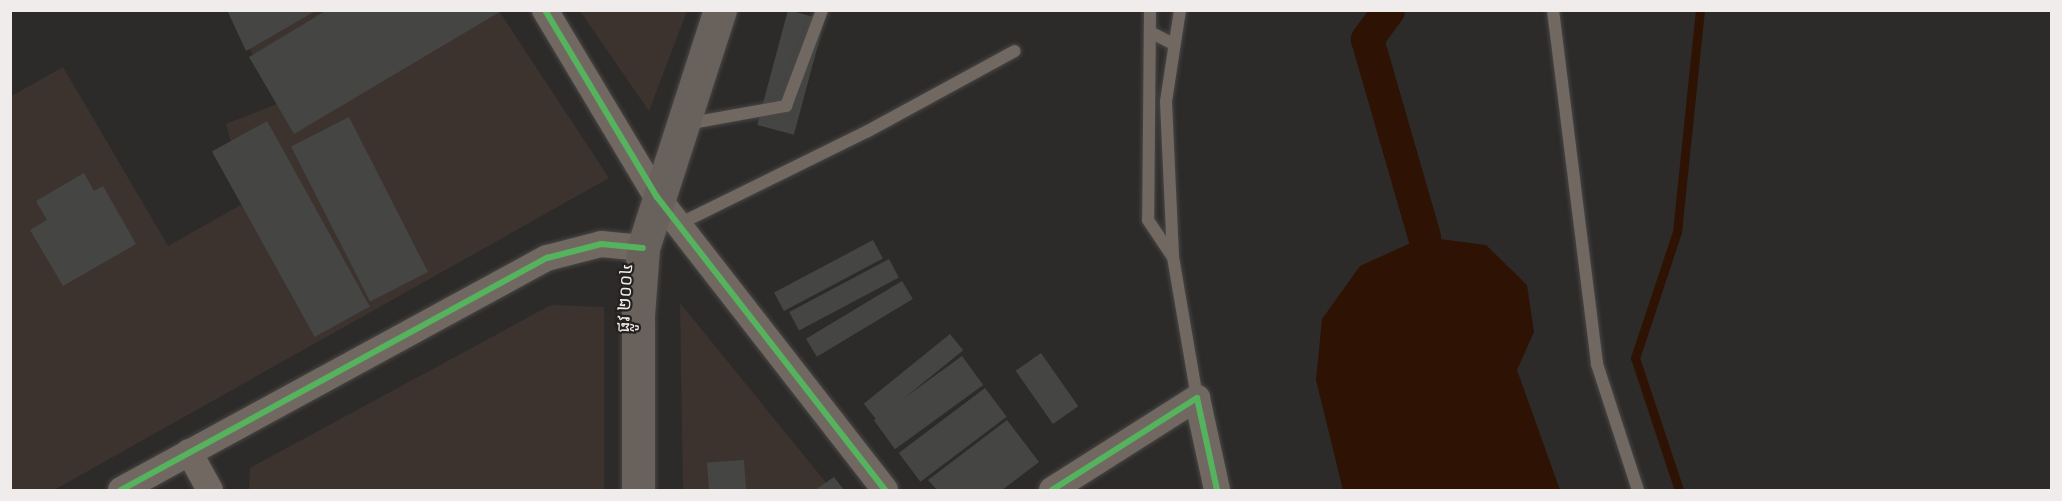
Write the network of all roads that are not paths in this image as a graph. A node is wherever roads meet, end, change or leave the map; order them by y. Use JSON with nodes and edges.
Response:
{"nodes":[{"id":1,"x":545,"y":10,"type":"edge"},
{"id":2,"x":720,"y":10,"type":"edge"},
{"id":3,"x":822,"y":10,"type":"edge"},
{"id":4,"x":1150,"y":10,"type":"edge"},
{"id":5,"x":1180,"y":10,"type":"edge"},
{"id":6,"x":1553,"y":10,"type":"edge"},
{"id":7,"x":1150,"y":32,"type":"junction"},
{"id":8,"x":1172,"y":43,"type":"junction"},
{"id":9,"x":1015,"y":51,"type":"dead end"},
{"id":10,"x":681,"y":125,"type":"junction"},
{"id":11,"x":657,"y":197,"type":"junction"},
{"id":12,"x":677,"y":225,"type":"junction"},
{"id":13,"x":642,"y":248,"type":"junction"},
{"id":14,"x":1173,"y":257,"type":"junction"},
{"id":15,"x":1197,"y":398,"type":"junction"},
{"id":16,"x":189,"y":452,"type":"junction"},
{"id":17,"x":121,"y":490,"type":"edge"},
{"id":18,"x":210,"y":490,"type":"edge"},
{"id":19,"x":638,"y":490,"type":"edge"},
{"id":20,"x":885,"y":490,"type":"edge"},
{"id":21,"x":1052,"y":490,"type":"edge"},
{"id":22,"x":1216,"y":490,"type":"edge"},
{"id":23,"x":1638,"y":490,"type":"edge"}],
"edges":[{"from":1,"to":11,"type":"street"},
{"from":2,"to":10,"type":"main road","name":"ផ្លូវ ២០០៤"},
{"from":3,"to":10,"type":"lane"},
{"from":4,"to":7,"type":"lane"},
{"from":5,"to":8,"type":"lane"},
{"from":6,"to":23,"type":"lane"},
{"from":7,"to":8,"type":"lane"},
{"from":7,"to":14,"type":"lane"},
{"from":8,"to":14,"type":"lane"},
{"from":9,"to":12,"type":"lane"},
{"from":10,"to":11,"type":"main road","name":"ផ្លូវ ២០០៤"},
{"from":11,"to":12,"type":"street"},
{"from":11,"to":13,"type":"main road","name":"ផ្លូវ ២០០៤"},
{"from":12,"to":20,"type":"street"},
{"from":13,"to":16,"type":"street"},
{"from":13,"to":19,"type":"main road","name":"ផ្លូវ ២០០៤"},
{"from":14,"to":15,"type":"lane"},
{"from":15,"to":21,"type":"street"},
{"from":15,"to":22,"type":"street"},
{"from":16,"to":17,"type":"street"},
{"from":16,"to":18,"type":"street"}]}
